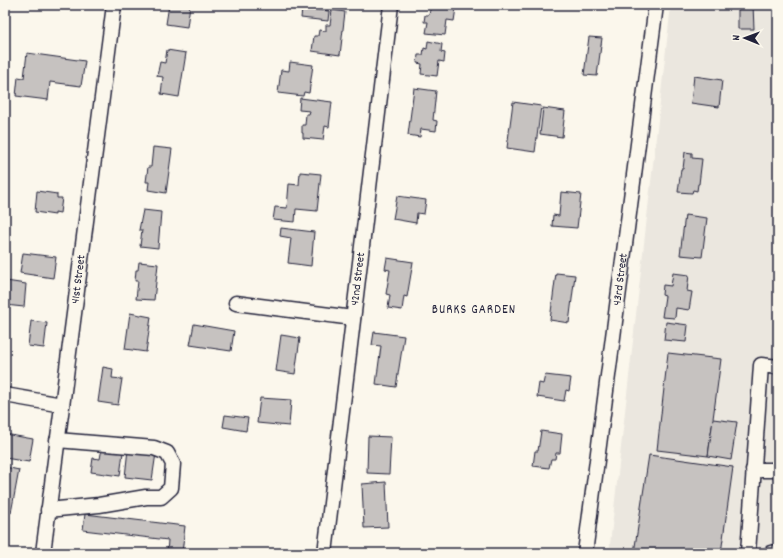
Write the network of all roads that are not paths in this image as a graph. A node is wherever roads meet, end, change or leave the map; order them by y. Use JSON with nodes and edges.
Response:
{"nodes":[{"id":1,"x":114,"y":5,"type":"edge"},
{"id":2,"x":391,"y":5,"type":"edge"},
{"id":3,"x":656,"y":5,"type":"edge"},
{"id":4,"x":236,"y":303,"type":"dead end"},
{"id":5,"x":353,"y":318,"type":"junction"},
{"id":6,"x":778,"y":367,"type":"edge"},
{"id":7,"x":5,"y":395,"type":"edge"},
{"id":8,"x":62,"y":405,"type":"junction"},
{"id":9,"x":57,"y":440,"type":"junction"},
{"id":10,"x":753,"y":470,"type":"junction"},
{"id":11,"x":778,"y":470,"type":"edge"},
{"id":12,"x":48,"y":510,"type":"junction"},
{"id":13,"x":778,"y":552,"type":"edge"},
{"id":14,"x":43,"y":553,"type":"edge"},
{"id":15,"x":325,"y":553,"type":"edge"},
{"id":16,"x":585,"y":553,"type":"edge"},
{"id":17,"x":748,"y":553,"type":"edge"},
{"id":18,"x":772,"y":553,"type":"edge"}],
"edges":[{"from":1,"to":8,"type":"street","name":"41st Street"},
{"from":2,"to":5,"type":"street","name":"42nd Street"},
{"from":3,"to":16,"type":"street","name":"43rd Street"},
{"from":4,"to":5,"type":"street"},
{"from":5,"to":15,"type":"street","name":"42nd Street"},
{"from":6,"to":10,"type":"street"},
{"from":7,"to":8,"type":"street"},
{"from":8,"to":9,"type":"street","name":"41st Street"},
{"from":9,"to":12,"type":"street","name":"41st Street"},
{"from":9,"to":12,"type":"street"},
{"from":10,"to":11,"type":"street"},
{"from":10,"to":17,"type":"street"},
{"from":12,"to":14,"type":"street","name":"41st Street"},
{"from":13,"to":18,"type":"street"}]}
